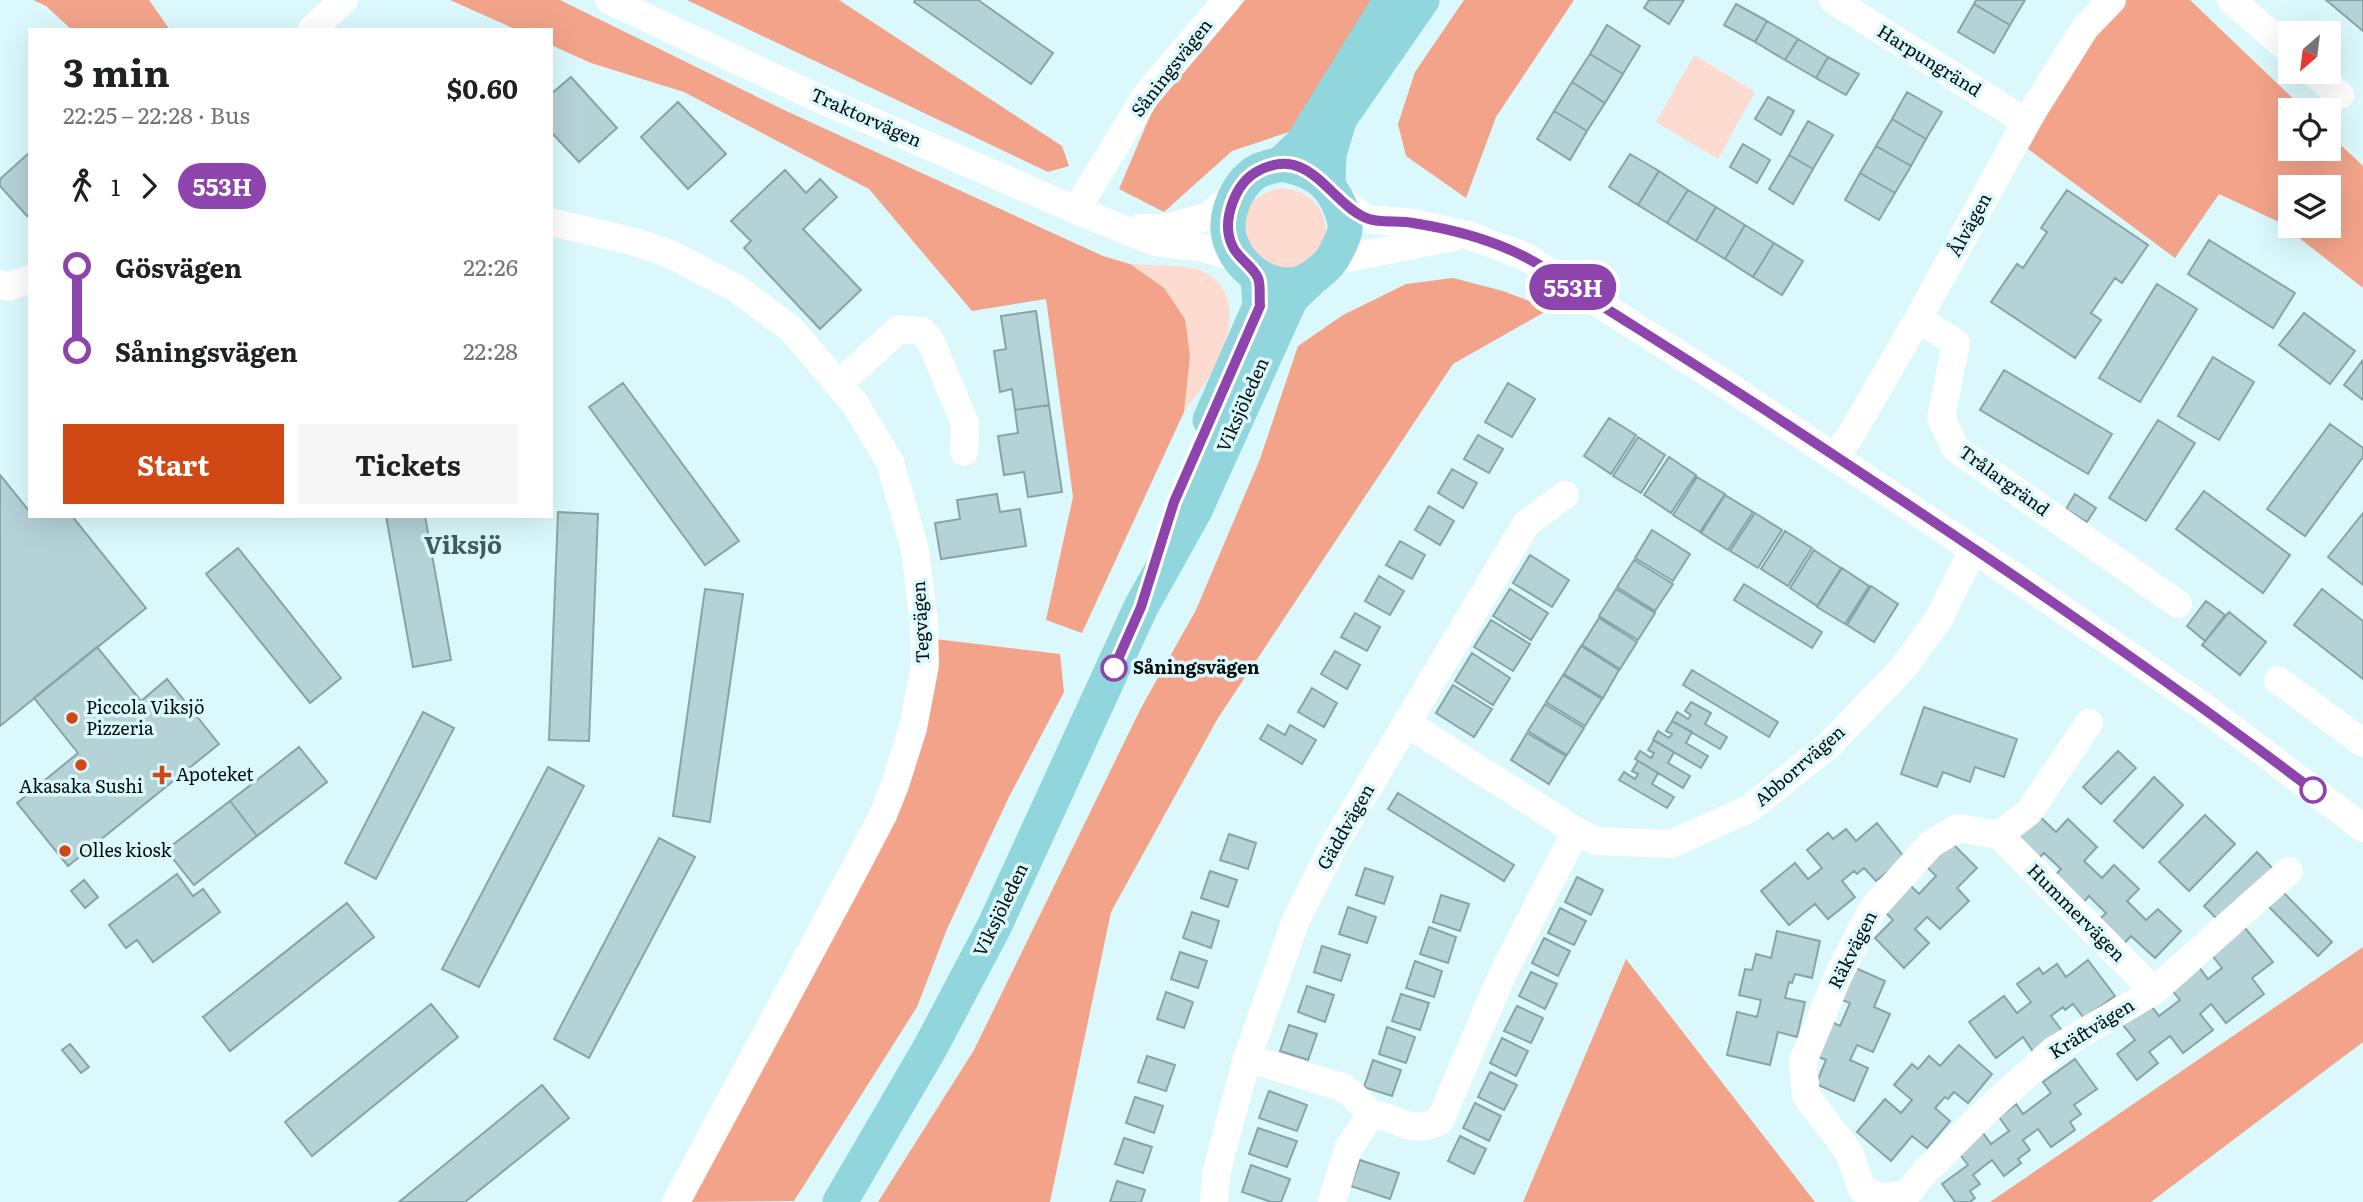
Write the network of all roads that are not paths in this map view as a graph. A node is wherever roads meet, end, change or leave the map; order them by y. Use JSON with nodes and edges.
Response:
{"nodes":[{"id":1,"x":344,"y":0,"type":"edge"},
{"id":2,"x":609,"y":0,"type":"edge"},
{"id":3,"x":1227,"y":0,"type":"edge"},
{"id":4,"x":1391,"y":0,"type":"edge"},
{"id":5,"x":1422,"y":0,"type":"edge"},
{"id":6,"x":1833,"y":0,"type":"edge"},
{"id":7,"x":2112,"y":0,"type":"edge"},
{"id":8,"x":2231,"y":0,"type":"edge"},
{"id":9,"x":313,"y":28,"type":"edge"},
{"id":10,"x":2278,"y":41,"type":"edge"},
{"id":11,"x":2327,"y":84,"type":"edge"},
{"id":12,"x":2340,"y":95,"type":"dead end"},
{"id":13,"x":2026,"y":122,"type":"junction"},
{"id":14,"x":1281,"y":164,"type":"junction"},
{"id":15,"x":1238,"y":190,"type":"junction"},
{"id":16,"x":1333,"y":192,"type":"junction"},
{"id":17,"x":1076,"y":210,"type":"junction"},
{"id":18,"x":553,"y":222,"type":"edge"},
{"id":19,"x":1126,"y":228,"type":"junction"},
{"id":20,"x":1468,"y":235,"type":"junction"},
{"id":21,"x":1250,"y":269,"type":"junction"},
{"id":22,"x":1321,"y":270,"type":"junction"},
{"id":23,"x":28,"y":280,"type":"edge"},
{"id":24,"x":0,"y":284,"type":"edge"},
{"id":25,"x":1918,"y":319,"type":"junction"},
{"id":26,"x":839,"y":384,"type":"junction"},
{"id":27,"x":964,"y":452,"type":"dead end"},
{"id":28,"x":1835,"y":456,"type":"junction"},
{"id":29,"x":1565,"y":495,"type":"dead end"},
{"id":30,"x":1973,"y":549,"type":"junction"},
{"id":31,"x":2178,"y":604,"type":"dead end"},
{"id":32,"x":1141,"y":607,"type":"junction"},
{"id":33,"x":2278,"y":680,"type":"dead end"},
{"id":34,"x":2089,"y":723,"type":"dead end"},
{"id":35,"x":1408,"y":724,"type":"junction"},
{"id":36,"x":2363,"y":743,"type":"edge"},
{"id":37,"x":2363,"y":828,"type":"edge"},
{"id":38,"x":1576,"y":831,"type":"junction"},
{"id":39,"x":1999,"y":835,"type":"junction"},
{"id":40,"x":2289,"y":871,"type":"dead end"},
{"id":41,"x":2154,"y":991,"type":"junction"},
{"id":42,"x":1247,"y":1058,"type":"junction"},
{"id":43,"x":1371,"y":1114,"type":"junction"},
{"id":44,"x":1862,"y":1189,"type":"joint"},
{"id":45,"x":676,"y":1202,"type":"edge"},
{"id":46,"x":840,"y":1202,"type":"edge"},
{"id":47,"x":1214,"y":1202,"type":"edge"},
{"id":48,"x":1332,"y":1202,"type":"edge"}],
"edges":[{"from":1,"to":9,"type":"street"},
{"from":2,"to":17,"type":"street","name":"Traktorvägen"},
{"from":3,"to":17,"type":"street","name":"Såningsvägen"},
{"from":4,"to":14,"type":"main road"},
{"from":5,"to":16,"type":"main road"},
{"from":6,"to":13,"type":"street","name":"Harpungränd"},
{"from":7,"to":13,"type":"street","name":"Ålvägen"},
{"from":8,"to":10,"type":"street"},
{"from":11,"to":12,"type":"street"},
{"from":13,"to":25,"type":"street","name":"Ålvägen"},
{"from":14,"to":15,"type":"main road"},
{"from":14,"to":16,"type":"main road"},
{"from":15,"to":19,"type":"street","name":"Traktorvägen"},
{"from":15,"to":21,"type":"main road"},
{"from":16,"to":20,"type":"street"},
{"from":16,"to":22,"type":"main road"},
{"from":17,"to":19,"type":"street","name":"Traktorvägen"},
{"from":18,"to":26,"type":"street","name":"Tegvägen"},
{"from":19,"to":21,"type":"street","name":"Traktorvägen"},
{"from":20,"to":22,"type":"street"},
{"from":20,"to":28,"type":"street"},
{"from":21,"to":22,"type":"main road"},
{"from":21,"to":32,"type":"main road","name":"Viksjöleden"},
{"from":22,"to":32,"type":"main road","name":"Viksjöleden"},
{"from":23,"to":24,"type":"street"},
{"from":25,"to":28,"type":"street","name":"Ålvägen"},
{"from":25,"to":31,"type":"street","name":"Trålargränd"},
{"from":26,"to":27,"type":"street"},
{"from":26,"to":45,"type":"street","name":"Tegvägen"},
{"from":28,"to":30,"type":"street"},
{"from":29,"to":35,"type":"street","name":"Gäddvägen"},
{"from":30,"to":37,"type":"street"},
{"from":30,"to":38,"type":"street","name":"Abborrvägen"},
{"from":32,"to":46,"type":"main road","name":"Viksjöleden"},
{"from":33,"to":36,"type":"street"},
{"from":34,"to":39,"type":"street"},
{"from":35,"to":38,"type":"street","name":"Abborrvägen"},
{"from":35,"to":42,"type":"street","name":"Gäddvägen"},
{"from":38,"to":43,"type":"street"},
{"from":39,"to":41,"type":"street","name":"Hummervägen"},
{"from":39,"to":44,"type":"street","name":"Räkvägen"},
{"from":40,"to":41,"type":"street","name":"Kräftvägen"},
{"from":41,"to":44,"type":"street","name":"Kräftvägen"},
{"from":42,"to":43,"type":"street"},
{"from":42,"to":47,"type":"street","name":"Gäddvägen"},
{"from":43,"to":48,"type":"street"}]}
